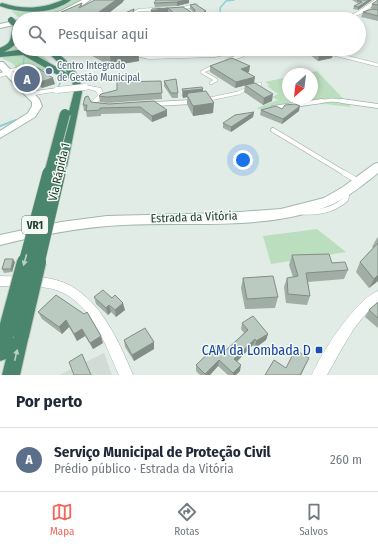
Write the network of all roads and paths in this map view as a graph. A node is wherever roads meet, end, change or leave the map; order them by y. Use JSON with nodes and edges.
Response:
{"nodes":[{"id":1,"x":68,"y":0,"type":"edge"},
{"id":2,"x":87,"y":0,"type":"edge"},
{"id":3,"x":378,"y":0,"type":"edge"},
{"id":4,"x":196,"y":5,"type":"edge"},
{"id":5,"x":1,"y":6,"type":"edge"},
{"id":6,"x":185,"y":9,"type":"junction"},
{"id":7,"x":164,"y":10,"type":"edge"},
{"id":8,"x":176,"y":10,"type":"edge"},
{"id":9,"x":364,"y":10,"type":"junction"},
{"id":10,"x":371,"y":11,"type":"edge"},
{"id":11,"x":64,"y":12,"type":"edge"},
{"id":12,"x":135,"y":12,"type":"edge"},
{"id":13,"x":190,"y":12,"type":"edge"},
{"id":14,"x":360,"y":12,"type":"edge"},
{"id":15,"x":12,"y":17,"type":"edge"},
{"id":16,"x":12,"y":23,"type":"edge"},
{"id":17,"x":0,"y":26,"type":"edge"},
{"id":18,"x":12,"y":44,"type":"edge"},
{"id":19,"x":2,"y":53,"type":"edge"},
{"id":20,"x":31,"y":56,"type":"edge"},
{"id":21,"x":49,"y":56,"type":"edge"},
{"id":22,"x":55,"y":56,"type":"edge"},
{"id":23,"x":64,"y":56,"type":"edge"},
{"id":24,"x":144,"y":56,"type":"edge"},
{"id":25,"x":182,"y":56,"type":"edge"},
{"id":26,"x":239,"y":56,"type":"edge"},
{"id":27,"x":342,"y":56,"type":"edge"},
{"id":28,"x":0,"y":58,"type":"edge"},
{"id":29,"x":224,"y":61,"type":"edge"},
{"id":30,"x":0,"y":64,"type":"edge"},
{"id":31,"x":218,"y":64,"type":"edge"},
{"id":32,"x":378,"y":65,"type":"edge"},
{"id":33,"x":37,"y":70,"type":"edge"},
{"id":34,"x":31,"y":71,"type":"junction"},
{"id":35,"x":6,"y":73,"type":"edge"},
{"id":36,"x":27,"y":73,"type":"edge"},
{"id":37,"x":70,"y":75,"type":"junction"},
{"id":38,"x":211,"y":84,"type":"dead end"},
{"id":39,"x":260,"y":84,"type":"edge"},
{"id":40,"x":29,"y":94,"type":"junction"},
{"id":41,"x":152,"y":104,"type":"edge"},
{"id":42,"x":110,"y":106,"type":"edge"},
{"id":43,"x":378,"y":106,"type":"edge"},
{"id":44,"x":267,"y":109,"type":"edge"},
{"id":45,"x":273,"y":130,"type":"dead end"},
{"id":46,"x":0,"y":134,"type":"edge"},
{"id":47,"x":378,"y":167,"type":"edge"},
{"id":48,"x":360,"y":182,"type":"junction"},
{"id":49,"x":0,"y":240,"type":"edge"},
{"id":50,"x":0,"y":281,"type":"edge"},
{"id":51,"x":378,"y":296,"type":"edge"},
{"id":52,"x":13,"y":335,"type":"junction"},
{"id":53,"x":0,"y":353,"type":"edge"},
{"id":54,"x":11,"y":375,"type":"edge"},
{"id":55,"x":126,"y":375,"type":"edge"},
{"id":56,"x":318,"y":375,"type":"edge"}],
"edges":[{"from":1,"to":5,"type":"highway"},
{"from":2,"to":11,"type":"main road"},
{"from":3,"to":9,"type":"street"},
{"from":4,"to":6,"type":"lane"},
{"from":5,"to":15,"type":"highway"},
{"from":6,"to":8,"type":"lane"},
{"from":6,"to":13,"type":"lane"},
{"from":7,"to":12,"type":"lane"},
{"from":9,"to":10,"type":"street"},
{"from":9,"to":14,"type":"street"},
{"from":16,"to":17,"type":"main road"},
{"from":18,"to":19,"type":"highway"},
{"from":19,"to":28,"type":"highway"},
{"from":20,"to":37,"type":"highway"},
{"from":21,"to":37,"type":"highway"},
{"from":22,"to":37,"type":"highway"},
{"from":23,"to":37,"type":"highway","name":"Via Rápida 1"},
{"from":24,"to":25,"type":"street"},
{"from":26,"to":29,"type":"lane"},
{"from":27,"to":32,"type":"lane"},
{"from":30,"to":35,"type":"main road"},
{"from":31,"to":38,"type":"lane"},
{"from":33,"to":34,"type":"lane"},
{"from":34,"to":35,"type":"lane"},
{"from":34,"to":36,"type":"lane"},
{"from":35,"to":40,"type":"main road"},
{"from":37,"to":52,"type":"highway","name":"Via Rápida 1","number":"VR1","bridge":true},
{"from":39,"to":41,"type":"lane"},
{"from":40,"to":42,"type":"street","bridge":true},
{"from":40,"to":46,"type":"main road"},
{"from":43,"to":44,"type":"lane"},
{"from":45,"to":48,"type":"lane"},
{"from":47,"to":48,"type":"main road","name":"Estrada da Vitória"},
{"from":48,"to":49,"type":"main road","name":"Estrada da Vitória"},
{"from":50,"to":55,"type":"street"},
{"from":51,"to":56,"type":"street"},
{"from":52,"to":53,"type":"highway","name":"Via Rápida 1","number":"VR1"},
{"from":54,"to":52,"type":"highway","name":"Via Rápida 1","number":"VR1","one_way":true}]}
